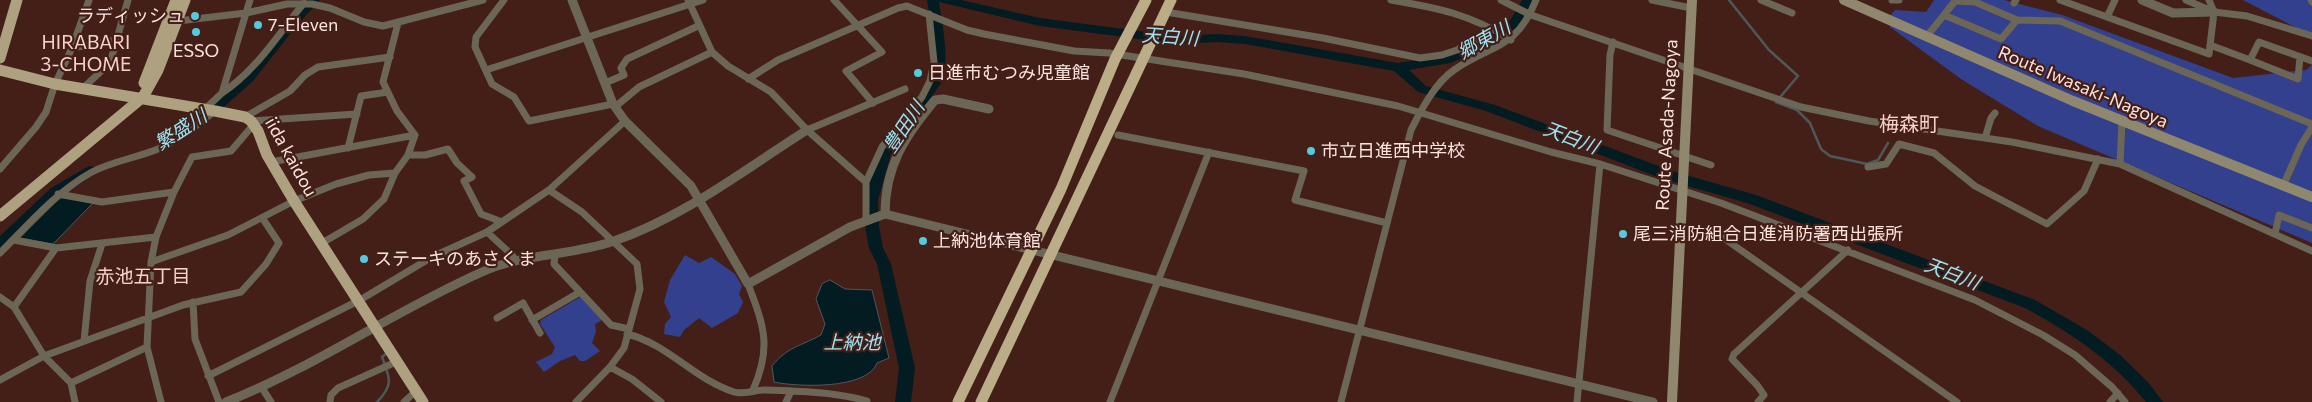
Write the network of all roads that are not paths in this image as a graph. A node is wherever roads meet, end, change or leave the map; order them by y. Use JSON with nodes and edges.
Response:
{"nodes":[{"id":1,"x":17,"y":0,"type":"edge"},
{"id":2,"x":89,"y":0,"type":"edge"},
{"id":3,"x":128,"y":0,"type":"edge"},
{"id":4,"x":176,"y":0,"type":"edge"},
{"id":5,"x":185,"y":0,"type":"edge"},
{"id":6,"x":250,"y":0,"type":"edge"},
{"id":7,"x":483,"y":0,"type":"edge"},
{"id":8,"x":504,"y":0,"type":"edge"},
{"id":9,"x":572,"y":0,"type":"edge"},
{"id":10,"x":703,"y":0,"type":"edge"},
{"id":11,"x":834,"y":0,"type":"edge"},
{"id":12,"x":1146,"y":0,"type":"edge"},
{"id":13,"x":1171,"y":0,"type":"edge"},
{"id":14,"x":1391,"y":0,"type":"edge"},
{"id":15,"x":1501,"y":0,"type":"edge"},
{"id":16,"x":1536,"y":0,"type":"edge"},
{"id":17,"x":1652,"y":0,"type":"edge"},
{"id":18,"x":1761,"y":0,"type":"edge"},
{"id":19,"x":1844,"y":0,"type":"edge"},
{"id":20,"x":1892,"y":0,"type":"edge"},
{"id":21,"x":1899,"y":0,"type":"edge"},
{"id":22,"x":2115,"y":0,"type":"edge"},
{"id":23,"x":2142,"y":0,"type":"edge"},
{"id":24,"x":2186,"y":0,"type":"edge"},
{"id":25,"x":2209,"y":0,"type":"edge"},
{"id":26,"x":2065,"y":1,"type":"edge"},
{"id":27,"x":311,"y":2,"type":"edge"},
{"id":28,"x":689,"y":2,"type":"edge"},
{"id":29,"x":1692,"y":4,"type":"edge"},
{"id":30,"x":2214,"y":12,"type":"junction"},
{"id":31,"x":246,"y":13,"type":"junction"},
{"id":32,"x":1166,"y":13,"type":"junction"},
{"id":33,"x":1792,"y":13,"type":"dead end"},
{"id":34,"x":1943,"y":14,"type":"junction"},
{"id":35,"x":930,"y":15,"type":"junction"},
{"id":36,"x":1531,"y":15,"type":"junction"},
{"id":37,"x":2107,"y":17,"type":"junction"},
{"id":38,"x":2017,"y":20,"type":"junction"},
{"id":39,"x":178,"y":21,"type":"junction"},
{"id":40,"x":398,"y":23,"type":"junction"},
{"id":41,"x":698,"y":26,"type":"junction"},
{"id":42,"x":860,"y":26,"type":"junction"},
{"id":43,"x":1494,"y":28,"type":"junction"},
{"id":44,"x":1927,"y":36,"type":"junction"},
{"id":45,"x":2312,"y":36,"type":"edge"},
{"id":46,"x":587,"y":38,"type":"junction"},
{"id":47,"x":116,"y":40,"type":"junction"},
{"id":48,"x":1511,"y":40,"type":"junction"},
{"id":49,"x":1613,"y":42,"type":"junction"},
{"id":50,"x":2210,"y":45,"type":"junction"},
{"id":51,"x":72,"y":48,"type":"junction"},
{"id":52,"x":712,"y":52,"type":"junction"},
{"id":53,"x":2300,"y":56,"type":"junction"},
{"id":54,"x":0,"y":58,"type":"edge"},
{"id":55,"x":390,"y":58,"type":"junction"},
{"id":56,"x":2250,"y":60,"type":"junction"},
{"id":57,"x":2312,"y":61,"type":"edge"},
{"id":58,"x":1688,"y":69,"type":"junction"},
{"id":59,"x":0,"y":70,"type":"edge"},
{"id":60,"x":486,"y":70,"type":"junction"},
{"id":61,"x":748,"y":79,"type":"junction"},
{"id":62,"x":605,"y":83,"type":"junction"},
{"id":63,"x":55,"y":84,"type":"junction"},
{"id":64,"x":83,"y":88,"type":"junction"},
{"id":65,"x":905,"y":89,"type":"dead end"},
{"id":66,"x":388,"y":92,"type":"junction"},
{"id":67,"x":222,"y":93,"type":"junction"},
{"id":68,"x":138,"y":97,"type":"junction"},
{"id":69,"x":873,"y":103,"type":"junction"},
{"id":70,"x":614,"y":105,"type":"junction"},
{"id":71,"x":989,"y":109,"type":"dead end"},
{"id":72,"x":210,"y":110,"type":"junction"},
{"id":73,"x":1421,"y":111,"type":"junction"},
{"id":74,"x":1995,"y":113,"type":"dead end"},
{"id":75,"x":357,"y":114,"type":"junction"},
{"id":76,"x":250,"y":121,"type":"junction"},
{"id":77,"x":625,"y":121,"type":"junction"},
{"id":78,"x":2122,"y":122,"type":"junction"},
{"id":79,"x":2312,"y":125,"type":"edge"},
{"id":80,"x":807,"y":130,"type":"junction"},
{"id":81,"x":414,"y":135,"type":"junction"},
{"id":82,"x":1118,"y":135,"type":"dead end"},
{"id":83,"x":1985,"y":138,"type":"junction"},
{"id":84,"x":348,"y":148,"type":"junction"},
{"id":85,"x":1209,"y":152,"type":"junction"},
{"id":86,"x":408,"y":155,"type":"junction"},
{"id":87,"x":1683,"y":155,"type":"junction"},
{"id":88,"x":2098,"y":159,"type":"junction"},
{"id":89,"x":271,"y":162,"type":"junction"},
{"id":90,"x":1600,"y":164,"type":"junction"},
{"id":91,"x":2120,"y":164,"type":"junction"},
{"id":92,"x":1711,"y":165,"type":"dead end"},
{"id":93,"x":1868,"y":167,"type":"dead end"},
{"id":94,"x":0,"y":169,"type":"edge"},
{"id":95,"x":395,"y":173,"type":"junction"},
{"id":96,"x":866,"y":182,"type":"junction"},
{"id":97,"x":2283,"y":186,"type":"junction"},
{"id":98,"x":549,"y":190,"type":"junction"},
{"id":99,"x":1681,"y":190,"type":"junction"},
{"id":100,"x":174,"y":192,"type":"junction"},
{"id":101,"x":58,"y":194,"type":"junction"},
{"id":102,"x":2312,"y":197,"type":"edge"},
{"id":103,"x":699,"y":199,"type":"junction"},
{"id":104,"x":294,"y":201,"type":"junction"},
{"id":105,"x":0,"y":209,"type":"edge"},
{"id":106,"x":0,"y":216,"type":"edge"},
{"id":107,"x":874,"y":218,"type":"junction"},
{"id":108,"x":263,"y":219,"type":"junction"},
{"id":109,"x":502,"y":222,"type":"junction"},
{"id":110,"x":1388,"y":223,"type":"junction"},
{"id":111,"x":2312,"y":228,"type":"edge"},
{"id":112,"x":487,"y":232,"type":"junction"},
{"id":113,"x":1715,"y":232,"type":"dead end"},
{"id":114,"x":2275,"y":234,"type":"junction"},
{"id":115,"x":156,"y":237,"type":"junction"},
{"id":116,"x":14,"y":240,"type":"junction"},
{"id":117,"x":612,"y":242,"type":"junction"},
{"id":118,"x":322,"y":243,"type":"junction"},
{"id":119,"x":102,"y":244,"type":"junction"},
{"id":120,"x":56,"y":248,"type":"junction"},
{"id":121,"x":1031,"y":250,"type":"junction"},
{"id":122,"x":1848,"y":250,"type":"junction"},
{"id":123,"x":2312,"y":251,"type":"edge"},
{"id":124,"x":0,"y":253,"type":"edge"},
{"id":125,"x":1050,"y":253,"type":"junction"},
{"id":126,"x":555,"y":255,"type":"junction"},
{"id":127,"x":150,"y":262,"type":"junction"},
{"id":128,"x":512,"y":262,"type":"junction"},
{"id":129,"x":1157,"y":280,"type":"junction"},
{"id":130,"x":748,"y":284,"type":"junction"},
{"id":131,"x":580,"y":292,"type":"junction"},
{"id":132,"x":1802,"y":293,"type":"junction"},
{"id":133,"x":0,"y":297,"type":"edge"},
{"id":134,"x":360,"y":300,"type":"junction"},
{"id":135,"x":193,"y":302,"type":"junction"},
{"id":136,"x":14,"y":307,"type":"junction"},
{"id":137,"x":147,"y":318,"type":"junction"},
{"id":138,"x":496,"y":318,"type":"dead end"},
{"id":139,"x":532,"y":320,"type":"junction"},
{"id":140,"x":376,"y":326,"type":"junction"},
{"id":141,"x":1358,"y":330,"type":"junction"},
{"id":142,"x":628,"y":332,"type":"junction"},
{"id":143,"x":540,"y":333,"type":"dead end"},
{"id":144,"x":84,"y":341,"type":"junction"},
{"id":145,"x":147,"y":347,"type":"junction"},
{"id":146,"x":44,"y":356,"type":"junction"},
{"id":147,"x":398,"y":361,"type":"junction"},
{"id":148,"x":610,"y":367,"type":"junction"},
{"id":149,"x":208,"y":376,"type":"junction"},
{"id":150,"x":0,"y":380,"type":"edge"},
{"id":151,"x":71,"y":383,"type":"junction"},
{"id":152,"x":1578,"y":385,"type":"junction"},
{"id":153,"x":262,"y":388,"type":"junction"},
{"id":154,"x":416,"y":390,"type":"junction"},
{"id":155,"x":753,"y":390,"type":"junction"},
{"id":156,"x":791,"y":391,"type":"junction"},
{"id":157,"x":2118,"y":392,"type":"junction"},
{"id":158,"x":830,"y":399,"type":"edge"},
{"id":159,"x":867,"y":401,"type":"edge"},
{"id":160,"x":75,"y":402,"type":"edge"},
{"id":161,"x":161,"y":402,"type":"edge"},
{"id":162,"x":220,"y":402,"type":"edge"},
{"id":163,"x":226,"y":402,"type":"edge"},
{"id":164,"x":271,"y":402,"type":"edge"},
{"id":165,"x":330,"y":402,"type":"edge"},
{"id":166,"x":404,"y":402,"type":"edge"},
{"id":167,"x":423,"y":402,"type":"edge"},
{"id":168,"x":576,"y":402,"type":"edge"},
{"id":169,"x":661,"y":402,"type":"edge"},
{"id":170,"x":786,"y":402,"type":"edge"},
{"id":171,"x":958,"y":402,"type":"edge"},
{"id":172,"x":981,"y":402,"type":"edge"},
{"id":173,"x":1110,"y":402,"type":"edge"},
{"id":174,"x":1341,"y":402,"type":"edge"},
{"id":175,"x":1577,"y":402,"type":"edge"},
{"id":176,"x":1653,"y":402,"type":"edge"},
{"id":177,"x":1672,"y":402,"type":"edge"},
{"id":178,"x":1758,"y":402,"type":"edge"},
{"id":179,"x":1957,"y":402,"type":"edge"},
{"id":180,"x":2110,"y":402,"type":"edge"},
{"id":181,"x":2125,"y":402,"type":"edge"}],
"edges":[{"from":1,"to":54,"type":"main road"},
{"from":2,"to":51,"type":"street"},
{"from":3,"to":47,"type":"street"},
{"from":4,"to":68,"type":"main road"},
{"from":5,"to":39,"type":"main road"},
{"from":6,"to":31,"type":"street"},
{"from":7,"to":40,"type":"street"},
{"from":8,"to":60,"type":"street"},
{"from":9,"to":46,"type":"street"},
{"from":10,"to":28,"type":"street"},
{"from":11,"to":42,"type":"street"},
{"from":12,"to":121,"type":"highway"},
{"from":13,"to":32,"type":"highway"},
{"from":14,"to":43,"type":"street"},
{"from":15,"to":36,"type":"street"},
{"from":16,"to":36,"type":"street"},
{"from":17,"to":29,"type":"street"},
{"from":18,"to":33,"type":"street"},
{"from":19,"to":44,"type":"main road","name":"Route Iwasaki-Nagoya"},
{"from":20,"to":21,"type":"street"},
{"from":22,"to":37,"type":"street"},
{"from":23,"to":30,"type":"street"},
{"from":24,"to":30,"type":"street"},
{"from":25,"to":30,"type":"street"},
{"from":26,"to":37,"type":"street"},
{"from":27,"to":31,"type":"street"},
{"from":27,"to":40,"type":"street"},
{"from":27,"to":67,"type":"street"},
{"from":28,"to":41,"type":"street"},
{"from":28,"to":46,"type":"street"},
{"from":29,"to":58,"type":"main road","name":"Route Asada-Nagoya"},
{"from":30,"to":45,"type":"street"},
{"from":30,"to":50,"type":"street"},
{"from":31,"to":39,"type":"street"},
{"from":31,"to":67,"type":"street"},
{"from":32,"to":43,"type":"street"},
{"from":32,"to":125,"type":"highway"},
{"from":34,"to":38,"type":"street"},
{"from":34,"to":38,"type":"street"},
{"from":34,"to":44,"type":"street"},
{"from":35,"to":42,"type":"street"},
{"from":35,"to":73,"type":"street"},
{"from":35,"to":96,"type":"street"},
{"from":36,"to":48,"type":"street"},
{"from":36,"to":49,"type":"street"},
{"from":37,"to":50,"type":"street"},
{"from":38,"to":79,"type":"street"},
{"from":39,"to":68,"type":"main road"},
{"from":40,"to":55,"type":"street"},
{"from":41,"to":52,"type":"street"},
{"from":41,"to":62,"type":"street"},
{"from":42,"to":61,"type":"street"},
{"from":42,"to":69,"type":"street"},
{"from":43,"to":48,"type":"street"},
{"from":44,"to":78,"type":"main road","name":"Route Iwasaki-Nagoya"},
{"from":46,"to":60,"type":"street"},
{"from":46,"to":62,"type":"street"},
{"from":47,"to":51,"type":"street"},
{"from":47,"to":64,"type":"street"},
{"from":48,"to":73,"type":"street"},
{"from":49,"to":58,"type":"street"},
{"from":49,"to":87,"type":"street"},
{"from":50,"to":56,"type":"street"},
{"from":51,"to":63,"type":"street"},
{"from":52,"to":61,"type":"street"},
{"from":52,"to":70,"type":"street"},
{"from":53,"to":56,"type":"street"},
{"from":53,"to":56,"type":"street"},
{"from":53,"to":57,"type":"street"},
{"from":55,"to":66,"type":"street"},
{"from":55,"to":76,"type":"street"},
{"from":58,"to":83,"type":"street"},
{"from":58,"to":87,"type":"main road","name":"Route Asada-Nagoya"},
{"from":59,"to":63,"type":"main road","name":"iida kaidou"},
{"from":60,"to":70,"type":"street"},
{"from":61,"to":80,"type":"street"},
{"from":62,"to":70,"type":"street"},
{"from":63,"to":64,"type":"main road","name":"iida kaidou"},
{"from":63,"to":94,"type":"street"},
{"from":64,"to":68,"type":"main road","name":"iida kaidou"},
{"from":65,"to":69,"type":"street"},
{"from":66,"to":75,"type":"street"},
{"from":66,"to":81,"type":"street"},
{"from":67,"to":72,"type":"street"},
{"from":68,"to":72,"type":"main road","name":"iida kaidou"},
{"from":68,"to":105,"type":"main road"},
{"from":68,"to":106,"type":"main road"},
{"from":69,"to":80,"type":"street"},
{"from":70,"to":77,"type":"street"},
{"from":71,"to":107,"type":"street"},
{"from":72,"to":76,"type":"main road","name":"iida kaidou"},
{"from":72,"to":101,"type":"street"},
{"from":73,"to":90,"type":"street"},
{"from":73,"to":110,"type":"street"},
{"from":74,"to":83,"type":"street"},
{"from":75,"to":76,"type":"street"},
{"from":75,"to":84,"type":"street"},
{"from":76,"to":89,"type":"main road","name":"iida kaidou"},
{"from":76,"to":100,"type":"street"},
{"from":77,"to":98,"type":"street"},
{"from":77,"to":103,"type":"street"},
{"from":78,"to":91,"type":"street"},
{"from":78,"to":97,"type":"main road","name":"Route Iwasaki-Nagoya"},
{"from":79,"to":97,"type":"street"},
{"from":80,"to":96,"type":"street"},
{"from":80,"to":103,"type":"street"},
{"from":81,"to":84,"type":"street"},
{"from":81,"to":86,"type":"street"},
{"from":82,"to":85,"type":"street"},
{"from":83,"to":88,"type":"street"},
{"from":84,"to":89,"type":"street"},
{"from":85,"to":110,"type":"street"},
{"from":85,"to":129,"type":"street"},
{"from":86,"to":95,"type":"street"},
{"from":86,"to":109,"type":"street"},
{"from":87,"to":92,"type":"street"},
{"from":87,"to":99,"type":"main road","name":"Route Asada-Nagoya"},
{"from":88,"to":91,"type":"street"},
{"from":88,"to":93,"type":"street"},
{"from":89,"to":104,"type":"main road","name":"iida kaidou"},
{"from":90,"to":99,"type":"street"},
{"from":90,"to":152,"type":"street"},
{"from":91,"to":114,"type":"street"},
{"from":95,"to":104,"type":"street"},
{"from":95,"to":118,"type":"street"},
{"from":96,"to":107,"type":"street"},
{"from":97,"to":102,"type":"main road","name":"Route Iwasaki-Nagoya"},
{"from":98,"to":109,"type":"street"},
{"from":98,"to":117,"type":"street"},
{"from":99,"to":122,"type":"street"},
{"from":99,"to":177,"type":"main road","name":"Route Asada-Nagoya"},
{"from":100,"to":101,"type":"street"},
{"from":100,"to":115,"type":"street"},
{"from":101,"to":116,"type":"street"},
{"from":103,"to":117,"type":"street"},
{"from":103,"to":130,"type":"street"},
{"from":104,"to":108,"type":"street"},
{"from":104,"to":118,"type":"main road","name":"iida kaidou"},
{"from":107,"to":121,"type":"street"},
{"from":107,"to":130,"type":"street"},
{"from":108,"to":127,"type":"street"},
{"from":108,"to":135,"type":"street"},
{"from":109,"to":112,"type":"street"},
{"from":110,"to":141,"type":"street"},
{"from":111,"to":114,"type":"street"},
{"from":112,"to":128,"type":"street"},
{"from":112,"to":134,"type":"street"},
{"from":113,"to":132,"type":"street"},
{"from":114,"to":123,"type":"street"},
{"from":115,"to":119,"type":"street"},
{"from":115,"to":127,"type":"street"},
{"from":116,"to":120,"type":"street"},
{"from":116,"to":124,"type":"street"},
{"from":117,"to":126,"type":"street"},
{"from":117,"to":142,"type":"street"},
{"from":118,"to":134,"type":"main road","name":"iida kaidou"},
{"from":119,"to":120,"type":"street"},
{"from":119,"to":144,"type":"street"},
{"from":120,"to":136,"type":"street"},
{"from":121,"to":125,"type":"street"},
{"from":121,"to":171,"type":"highway"},
{"from":122,"to":132,"type":"street"},
{"from":122,"to":157,"type":"street"},
{"from":125,"to":129,"type":"street"},
{"from":125,"to":172,"type":"highway"},
{"from":126,"to":128,"type":"street"},
{"from":126,"to":131,"type":"street"},
{"from":127,"to":137,"type":"street"},
{"from":128,"to":140,"type":"street"},
{"from":129,"to":141,"type":"street"},
{"from":129,"to":173,"type":"street"},
{"from":130,"to":155,"type":"street"},
{"from":131,"to":139,"type":"street"},
{"from":131,"to":142,"type":"street"},
{"from":132,"to":178,"type":"street"},
{"from":132,"to":179,"type":"street"},
{"from":133,"to":136,"type":"street"},
{"from":134,"to":140,"type":"main road","name":"iida kaidou"},
{"from":134,"to":149,"type":"street"},
{"from":135,"to":137,"type":"street"},
{"from":135,"to":149,"type":"street"},
{"from":136,"to":146,"type":"street"},
{"from":137,"to":144,"type":"street"},
{"from":137,"to":145,"type":"street"},
{"from":138,"to":139,"type":"street"},
{"from":139,"to":143,"type":"street"},
{"from":140,"to":147,"type":"main road","name":"iida kaidou"},
{"from":140,"to":153,"type":"street"},
{"from":141,"to":152,"type":"street"},
{"from":141,"to":174,"type":"street"},
{"from":142,"to":148,"type":"street"},
{"from":142,"to":155,"type":"street"},
{"from":144,"to":146,"type":"street"},
{"from":145,"to":151,"type":"street"},
{"from":145,"to":161,"type":"street"},
{"from":146,"to":150,"type":"street"},
{"from":146,"to":151,"type":"street"},
{"from":147,"to":154,"type":"main road","name":"iida kaidou"},
{"from":147,"to":165,"type":"street"},
{"from":148,"to":168,"type":"street"},
{"from":148,"to":169,"type":"street"},
{"from":149,"to":162,"type":"street"},
{"from":151,"to":160,"type":"street"},
{"from":152,"to":175,"type":"street"},
{"from":152,"to":176,"type":"street"},
{"from":153,"to":163,"type":"street"},
{"from":153,"to":164,"type":"street"},
{"from":154,"to":166,"type":"street"},
{"from":154,"to":167,"type":"main road","name":"iida kaidou"},
{"from":155,"to":156,"type":"street"},
{"from":156,"to":158,"type":"street"},
{"from":156,"to":170,"type":"street"},
{"from":157,"to":180,"type":"street"},
{"from":157,"to":181,"type":"street"},
{"from":158,"to":159,"type":"street"}]}
